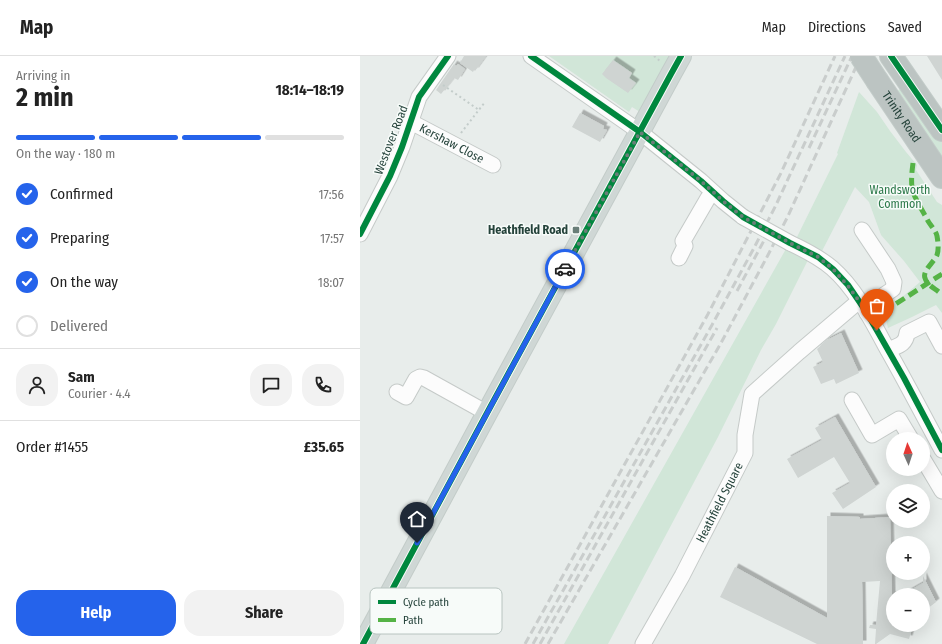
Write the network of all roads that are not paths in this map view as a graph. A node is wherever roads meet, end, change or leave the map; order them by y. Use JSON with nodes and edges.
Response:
{"nodes":[{"id":1,"x":448,"y":56,"type":"edge"},
{"id":2,"x":531,"y":56,"type":"edge"},
{"id":3,"x":681,"y":56,"type":"edge"},
{"id":4,"x":861,"y":56,"type":"edge"},
{"id":5,"x":892,"y":57,"type":"edge"},
{"id":6,"x":411,"y":122,"type":"junction"},
{"id":7,"x":942,"y":130,"type":"edge"},
{"id":8,"x":640,"y":132,"type":"junction"},
{"id":9,"x":493,"y":165,"type":"dead end"},
{"id":10,"x":942,"y":177,"type":"edge"},
{"id":11,"x":714,"y":193,"type":"junction"},
{"id":12,"x":862,"y":230,"type":"dead end"},
{"id":13,"x":360,"y":234,"type":"edge"},
{"id":14,"x":679,"y":258,"type":"dead end"},
{"id":15,"x":863,"y":307,"type":"junction"},
{"id":16,"x":942,"y":346,"type":"edge"},
{"id":17,"x":888,"y":350,"type":"junction"},
{"id":18,"x":397,"y":392,"type":"dead end"},
{"id":19,"x":852,"y":400,"type":"dead end"},
{"id":20,"x":487,"y":413,"type":"junction"},
{"id":21,"x":907,"y":432,"type":"edge"},
{"id":22,"x":942,"y":450,"type":"edge"},
{"id":23,"x":930,"y":471,"type":"edge"},
{"id":24,"x":942,"y":491,"type":"edge"},
{"id":25,"x":393,"y":588,"type":"edge"},
{"id":26,"x":370,"y":631,"type":"edge"},
{"id":27,"x":363,"y":644,"type":"edge"},
{"id":28,"x":643,"y":644,"type":"edge"}],
"edges":[{"from":1,"to":6,"type":"street","name":"Westover Road"},
{"from":2,"to":8,"type":"street"},
{"from":3,"to":8,"type":"main road"},
{"from":4,"to":10,"type":"highway","name":"Trinity Road","bridge":true},
{"from":5,"to":7,"type":"highway"},
{"from":6,"to":9,"type":"street","name":"Kershaw Close"},
{"from":6,"to":13,"type":"street","name":"Westover Road"},
{"from":8,"to":11,"type":"street"},
{"from":8,"to":20,"type":"main road"},
{"from":11,"to":14,"type":"street"},
{"from":11,"to":15,"type":"street","bridge":true},
{"from":12,"to":15,"type":"street","name":"Heathfield Square"},
{"from":15,"to":17,"type":"street"},
{"from":15,"to":28,"type":"street","name":"Heathfield Square"},
{"from":16,"to":17,"type":"street"},
{"from":17,"to":22,"type":"street"},
{"from":18,"to":20,"type":"street"},
{"from":19,"to":21,"type":"street"},
{"from":20,"to":25,"type":"main road"},
{"from":23,"to":24,"type":"street"},
{"from":26,"to":27,"type":"main road"}]}
